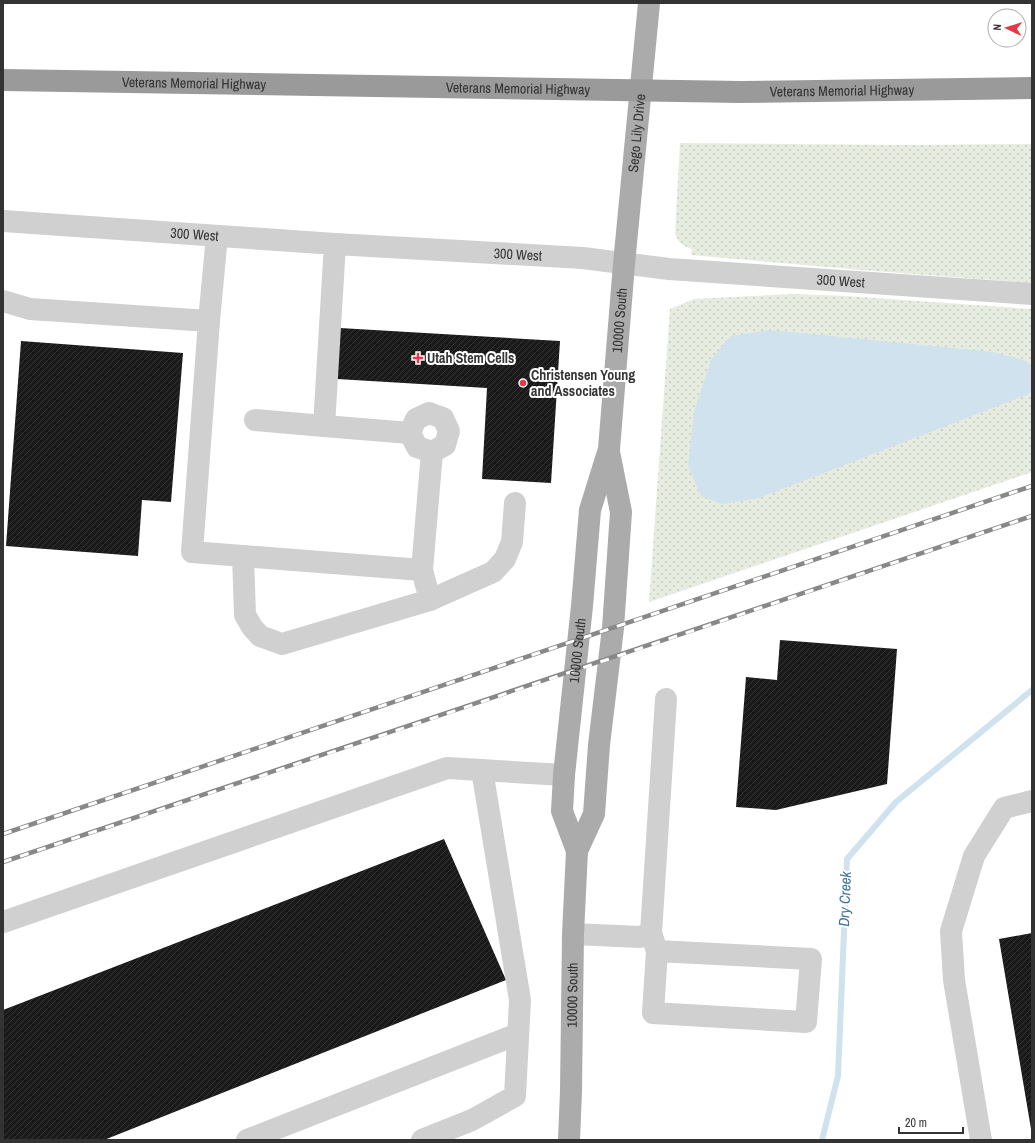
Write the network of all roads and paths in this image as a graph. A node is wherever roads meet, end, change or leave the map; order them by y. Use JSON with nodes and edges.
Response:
{"nodes":[{"id":1,"x":649,"y":3,"type":"edge"},
{"id":2,"x":3,"y":80,"type":"edge"},
{"id":3,"x":1032,"y":88,"type":"edge"},
{"id":4,"x":3,"y":225,"type":"edge"},
{"id":5,"x":217,"y":236,"type":"junction"},
{"id":6,"x":334,"y":244,"type":"junction"},
{"id":7,"x":624,"y":264,"type":"junction"},
{"id":8,"x":1032,"y":294,"type":"edge"},
{"id":9,"x":3,"y":301,"type":"edge"},
{"id":10,"x":209,"y":321,"type":"junction"},
{"id":11,"x":255,"y":420,"type":"dead end"},
{"id":12,"x":324,"y":426,"type":"junction"},
{"id":13,"x":410,"y":433,"type":"junction"},
{"id":14,"x":609,"y":449,"type":"junction"},
{"id":15,"x":432,"y":452,"type":"junction"},
{"id":16,"x":515,"y":503,"type":"dead end"},
{"id":17,"x":243,"y":556,"type":"junction"},
{"id":18,"x":422,"y":570,"type":"junction"},
{"id":19,"x":430,"y":600,"type":"junction"},
{"id":20,"x":666,"y":699,"type":"dead end"},
{"id":21,"x":482,"y":770,"type":"junction"},
{"id":22,"x":564,"y":775,"type":"junction"},
{"id":23,"x":1032,"y":802,"type":"edge"},
{"id":24,"x":576,"y":851,"type":"junction"},
{"id":25,"x":3,"y":922,"type":"edge"},
{"id":26,"x":573,"y":934,"type":"junction"},
{"id":27,"x":654,"y":942,"type":"junction"},
{"id":28,"x":518,"y":1034,"type":"junction"},
{"id":29,"x":247,"y":1140,"type":"edge"},
{"id":30,"x":422,"y":1140,"type":"edge"},
{"id":31,"x":569,"y":1140,"type":"edge"},
{"id":32,"x":981,"y":1140,"type":"edge"}],
"edges":[{"from":1,"to":7,"type":"main road","name":"Sego Lily Drive"},
{"from":2,"to":3,"type":"highway","name":"Veterans Memorial Highway"},
{"from":4,"to":5,"type":"street","name":"300 West"},
{"from":5,"to":6,"type":"street","name":"300 West"},
{"from":5,"to":10,"type":"street"},
{"from":6,"to":7,"type":"street","name":"300 West"},
{"from":6,"to":12,"type":"street"},
{"from":7,"to":8,"type":"street","name":"300 West"},
{"from":7,"to":14,"type":"main road","name":"10000 South"},
{"from":9,"to":10,"type":"street"},
{"from":10,"to":17,"type":"street"},
{"from":11,"to":12,"type":"street"},
{"from":12,"to":13,"type":"street"},
{"from":13,"to":15,"type":"street"},
{"from":13,"to":15,"type":"street"},
{"from":14,"to":22,"type":"main road","name":"10000 South"},
{"from":14,"to":24,"type":"main road","name":"10000 South"},
{"from":15,"to":18,"type":"street"},
{"from":16,"to":19,"type":"street"},
{"from":17,"to":18,"type":"street"},
{"from":17,"to":19,"type":"street"},
{"from":18,"to":19,"type":"street"},
{"from":20,"to":27,"type":"street"},
{"from":21,"to":22,"type":"street"},
{"from":21,"to":25,"type":"street"},
{"from":21,"to":28,"type":"street"},
{"from":22,"to":24,"type":"main road","name":"10000 South"},
{"from":23,"to":32,"type":"street"},
{"from":24,"to":26,"type":"main road","name":"10000 South"},
{"from":26,"to":27,"type":"street"},
{"from":26,"to":31,"type":"main road","name":"10000 South"},
{"from":27,"to":27,"type":"street"},
{"from":28,"to":29,"type":"street"},
{"from":28,"to":30,"type":"street"}]}
